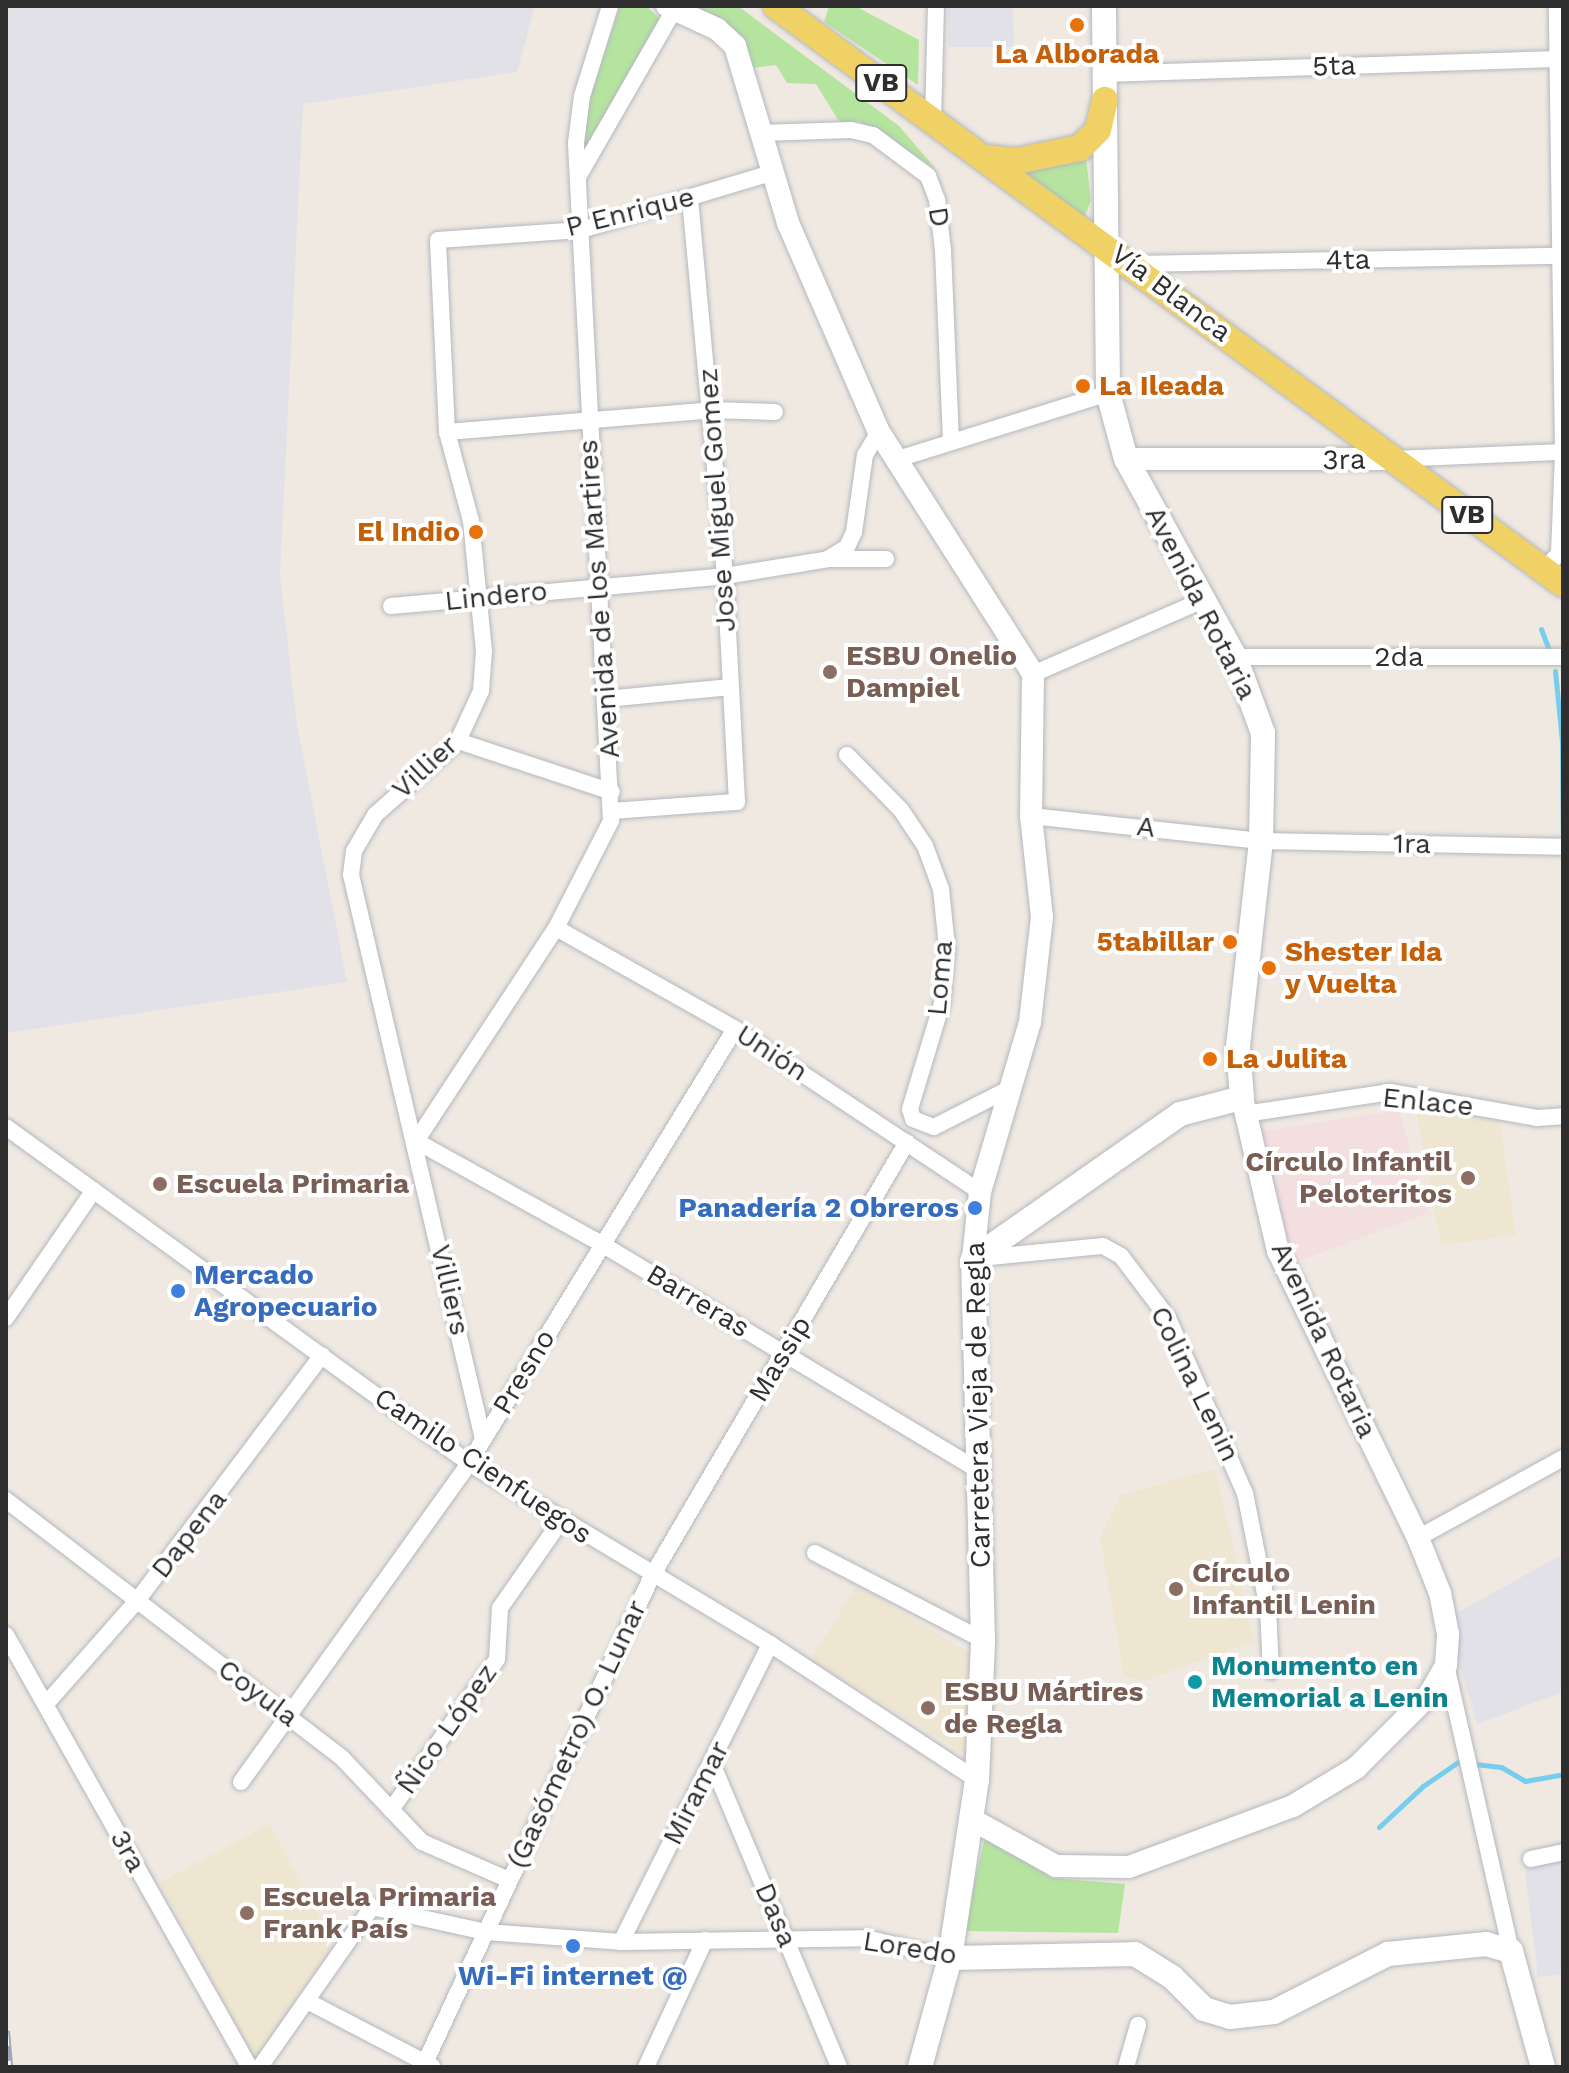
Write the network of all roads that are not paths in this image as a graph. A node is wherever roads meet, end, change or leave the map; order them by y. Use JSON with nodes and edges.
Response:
{"nodes":[{"id":1,"x":610,"y":6,"type":"edge"},
{"id":2,"x":776,"y":6,"type":"edge"},
{"id":3,"x":936,"y":6,"type":"edge"},
{"id":4,"x":1104,"y":6,"type":"edge"},
{"id":5,"x":1557,"y":6,"type":"edge"},
{"id":6,"x":670,"y":9,"type":"edge"},
{"id":7,"x":1560,"y":59,"type":"edge"},
{"id":8,"x":1105,"y":87,"type":"junction"},
{"id":9,"x":933,"y":120,"type":"junction"},
{"id":10,"x":761,"y":133,"type":"junction"},
{"id":11,"x":987,"y":158,"type":"junction"},
{"id":12,"x":771,"y":173,"type":"junction"},
{"id":13,"x":577,"y":177,"type":"junction"},
{"id":14,"x":690,"y":199,"type":"junction"},
{"id":15,"x":581,"y":230,"type":"junction"},
{"id":16,"x":438,"y":240,"type":"joint"},
{"id":17,"x":1104,"y":243,"type":"junction"},
{"id":18,"x":1561,"y":256,"type":"edge"},
{"id":19,"x":1133,"y":264,"type":"junction"},
{"id":20,"x":1108,"y":393,"type":"junction"},
{"id":21,"x":712,"y":410,"type":"junction"},
{"id":22,"x":775,"y":412,"type":"dead end"},
{"id":23,"x":588,"y":423,"type":"junction"},
{"id":24,"x":447,"y":432,"type":"junction"},
{"id":25,"x":879,"y":432,"type":"junction"},
{"id":26,"x":951,"y":440,"type":"junction"},
{"id":27,"x":1563,"y":452,"type":"edge"},
{"id":28,"x":898,"y":459,"type":"junction"},
{"id":29,"x":1126,"y":459,"type":"junction"},
{"id":30,"x":1391,"y":459,"type":"junction"},
{"id":31,"x":829,"y":559,"type":"junction"},
{"id":32,"x":886,"y":559,"type":"dead end"},
{"id":33,"x":725,"y":576,"type":"junction"},
{"id":34,"x":1553,"y":577,"type":"edge"},
{"id":35,"x":597,"y":586,"type":"junction"},
{"id":36,"x":479,"y":598,"type":"junction"},
{"id":37,"x":1203,"y":600,"type":"junction"},
{"id":38,"x":391,"y":606,"type":"dead end"},
{"id":39,"x":1235,"y":657,"type":"junction"},
{"id":40,"x":1563,"y":657,"type":"edge"},
{"id":41,"x":1033,"y":674,"type":"junction"},
{"id":42,"x":730,"y":687,"type":"junction"},
{"id":43,"x":606,"y":699,"type":"junction"},
{"id":44,"x":458,"y":741,"type":"junction"},
{"id":45,"x":847,"y":755,"type":"dead end"},
{"id":46,"x":612,"y":792,"type":"junction"},
{"id":47,"x":613,"y":811,"type":"junction"},
{"id":48,"x":1031,"y":816,"type":"junction"},
{"id":49,"x":1261,"y":841,"type":"junction"},
{"id":50,"x":1563,"y":847,"type":"edge"},
{"id":51,"x":556,"y":928,"type":"junction"},
{"id":52,"x":735,"y":1029,"type":"junction"},
{"id":53,"x":1238,"y":1046,"type":"junction"},
{"id":54,"x":1011,"y":1088,"type":"junction"},
{"id":55,"x":1243,"y":1106,"type":"junction"},
{"id":56,"x":1180,"y":1114,"type":"junction"},
{"id":57,"x":1563,"y":1116,"type":"edge"},
{"id":58,"x":6,"y":1127,"type":"edge"},
{"id":59,"x":416,"y":1141,"type":"junction"},
{"id":60,"x":907,"y":1142,"type":"junction"},
{"id":61,"x":94,"y":1190,"type":"junction"},
{"id":62,"x":980,"y":1192,"type":"junction"},
{"id":63,"x":600,"y":1243,"type":"junction"},
{"id":64,"x":973,"y":1259,"type":"junction"},
{"id":65,"x":12,"y":1294,"type":"edge"},
{"id":66,"x":6,"y":1318,"type":"edge"},
{"id":67,"x":783,"y":1353,"type":"junction"},
{"id":68,"x":322,"y":1355,"type":"junction"},
{"id":69,"x":483,"y":1439,"type":"junction"},
{"id":70,"x":1563,"y":1458,"type":"edge"},
{"id":71,"x":469,"y":1463,"type":"junction"},
{"id":72,"x":976,"y":1469,"type":"junction"},
{"id":73,"x":6,"y":1500,"type":"edge"},
{"id":74,"x":560,"y":1522,"type":"junction"},
{"id":75,"x":1418,"y":1538,"type":"junction"},
{"id":76,"x":815,"y":1553,"type":"dead end"},
{"id":77,"x":652,"y":1576,"type":"junction"},
{"id":78,"x":136,"y":1602,"type":"junction"},
{"id":79,"x":6,"y":1635,"type":"edge"},
{"id":80,"x":983,"y":1640,"type":"junction"},
{"id":81,"x":770,"y":1644,"type":"junction"},
{"id":82,"x":1446,"y":1665,"type":"junction"},
{"id":83,"x":1271,"y":1671,"type":"dead end"},
{"id":84,"x":46,"y":1704,"type":"junction"},
{"id":85,"x":289,"y":1716,"type":"junction"},
{"id":86,"x":712,"y":1763,"type":"junction"},
{"id":87,"x":977,"y":1780,"type":"junction"},
{"id":88,"x":241,"y":1782,"type":"dead end"},
{"id":89,"x":391,"y":1810,"type":"junction"},
{"id":90,"x":973,"y":1820,"type":"junction"},
{"id":91,"x":1001,"y":1833,"type":"junction"},
{"id":92,"x":1563,"y":1852,"type":"edge"},
{"id":93,"x":1531,"y":1859,"type":"dead end"},
{"id":94,"x":509,"y":1880,"type":"junction"},
{"id":95,"x":486,"y":1932,"type":"junction"},
{"id":96,"x":786,"y":1939,"type":"junction"},
{"id":97,"x":705,"y":1940,"type":"junction"},
{"id":98,"x":621,"y":1942,"type":"junction"},
{"id":99,"x":1511,"y":1951,"type":"junction"},
{"id":100,"x":950,"y":1958,"type":"junction"},
{"id":101,"x":307,"y":2001,"type":"junction"},
{"id":102,"x":1138,"y":2025,"type":"dead end"},
{"id":103,"x":427,"y":2066,"type":"edge"},
{"id":104,"x":249,"y":2067,"type":"edge"},
{"id":105,"x":260,"y":2067,"type":"edge"},
{"id":106,"x":646,"y":2067,"type":"edge"},
{"id":107,"x":839,"y":2067,"type":"edge"},
{"id":108,"x":920,"y":2067,"type":"edge"},
{"id":109,"x":1126,"y":2067,"type":"edge"},
{"id":110,"x":1543,"y":2067,"type":"edge"}],
"edges":[{"from":1,"to":13,"type":"street","name":"Avenida de los Martires"},
{"from":2,"to":9,"type":"main road","name":"Vía Blanca","number":"VB"},
{"from":3,"to":9,"type":"street"},
{"from":4,"to":8,"type":"main road","name":"Avenida Rotaria"},
{"from":5,"to":7,"type":"street"},
{"from":6,"to":10,"type":"street"},
{"from":6,"to":13,"type":"street"},
{"from":7,"to":8,"type":"street","name":"5ta"},
{"from":7,"to":18,"type":"street"},
{"from":8,"to":11,"type":"main road"},
{"from":8,"to":17,"type":"main road","name":"Avenida Rotaria"},
{"from":9,"to":11,"type":"main road","name":"Vía Blanca","number":"VB"},
{"from":10,"to":12,"type":"street"},
{"from":10,"to":26,"type":"street","name":"D"},
{"from":11,"to":17,"type":"main road","name":"Vía Blanca","number":"VB"},
{"from":12,"to":14,"type":"street","name":"P Enrique"},
{"from":12,"to":25,"type":"street"},
{"from":13,"to":15,"type":"street","name":"Avenida de los Martires"},
{"from":14,"to":15,"type":"street","name":"P Enrique"},
{"from":14,"to":21,"type":"street","name":"Jose Miguel Gomez"},
{"from":15,"to":16,"type":"street","name":"P Enrique"},
{"from":15,"to":23,"type":"street","name":"Avenida de los Martires"},
{"from":16,"to":24,"type":"street","name":"Villier"},
{"from":17,"to":19,"type":"main road","name":"Vía Blanca","number":"VB"},
{"from":17,"to":20,"type":"main road","name":"Avenida Rotaria"},
{"from":18,"to":19,"type":"street","name":"4ta"},
{"from":18,"to":27,"type":"street"},
{"from":19,"to":30,"type":"main road","name":"Vía Blanca","number":"VB"},
{"from":20,"to":26,"type":"street"},
{"from":20,"to":29,"type":"main road","name":"Avenida Rotaria"},
{"from":21,"to":22,"type":"street"},
{"from":21,"to":23,"type":"street"},
{"from":21,"to":33,"type":"street","name":"Jose Miguel Gomez"},
{"from":23,"to":24,"type":"street"},
{"from":23,"to":35,"type":"street","name":"Avenida de los Martires"},
{"from":24,"to":36,"type":"street","name":"Villier"},
{"from":25,"to":28,"type":"street"},
{"from":25,"to":31,"type":"street"},
{"from":26,"to":28,"type":"street"},
{"from":27,"to":30,"type":"street","name":"3ra"},
{"from":27,"to":34,"type":"street"},
{"from":28,"to":41,"type":"street"},
{"from":29,"to":30,"type":"street","name":"3ra"},
{"from":29,"to":37,"type":"main road","name":"Avenida Rotaria"},
{"from":30,"to":34,"type":"main road","name":"Vía Blanca","number":"VB"},
{"from":31,"to":32,"type":"street","name":"Lindero"},
{"from":31,"to":33,"type":"street","name":"Lindero"},
{"from":33,"to":35,"type":"street","name":"Lindero"},
{"from":33,"to":42,"type":"street","name":"Jose Miguel Gomez"},
{"from":35,"to":36,"type":"street","name":"Lindero"},
{"from":35,"to":43,"type":"street","name":"Avenida de los Martires"},
{"from":36,"to":38,"type":"street","name":"Lindero"},
{"from":36,"to":44,"type":"street","name":"Villier"},
{"from":37,"to":39,"type":"main road","name":"Avenida Rotaria"},
{"from":37,"to":41,"type":"street"},
{"from":39,"to":40,"type":"street","name":"2da"},
{"from":39,"to":49,"type":"main road","name":"Avenida Rotaria"},
{"from":41,"to":48,"type":"street","name":"Carretera Vieja de Regla"},
{"from":42,"to":43,"type":"street"},
{"from":42,"to":47,"type":"street","name":"Jose Miguel Gomez"},
{"from":43,"to":46,"type":"street","name":"Avenida de los Martires"},
{"from":44,"to":46,"type":"street"},
{"from":44,"to":59,"type":"street","name":"Villier"},
{"from":45,"to":54,"type":"street","name":"Loma"},
{"from":46,"to":47,"type":"street","name":"Avenida de los Martires"},
{"from":47,"to":51,"type":"street","name":"Avenida de los Martires"},
{"from":48,"to":49,"type":"street","name":"A"},
{"from":48,"to":54,"type":"street","name":"Carretera Vieja de Regla"},
{"from":49,"to":50,"type":"street","name":"1ra"},
{"from":49,"to":53,"type":"main road","name":"Avenida Rotaria"},
{"from":51,"to":52,"type":"street","name":"Unión"},
{"from":51,"to":59,"type":"street","name":"Avenida de los Martires"},
{"from":52,"to":60,"type":"street","name":"Unión"},
{"from":52,"to":63,"type":"street","name":"Presno"},
{"from":53,"to":55,"type":"main road","name":"Avenida Rotaria"},
{"from":53,"to":56,"type":"main road"},
{"from":54,"to":62,"type":"street","name":"Carretera Vieja de Regla"},
{"from":55,"to":56,"type":"main road","name":"Enlace"},
{"from":55,"to":57,"type":"street","name":"Enlace"},
{"from":55,"to":75,"type":"street","name":"Avenida Rotaria"},
{"from":56,"to":64,"type":"main road","name":"Enlace"},
{"from":58,"to":61,"type":"street","name":"Camilo Cienfuegos"},
{"from":59,"to":63,"type":"street","name":"Barreras"},
{"from":59,"to":69,"type":"street","name":"Villiers"},
{"from":60,"to":62,"type":"street","name":"Unión"},
{"from":60,"to":67,"type":"street","name":"Massip"},
{"from":61,"to":65,"type":"street"},
{"from":61,"to":68,"type":"street","name":"Camilo Cienfuegos"},
{"from":62,"to":64,"type":"street","name":"Carretera Vieja de Regla"},
{"from":63,"to":67,"type":"street","name":"Barreras"},
{"from":63,"to":69,"type":"street","name":"Presno"},
{"from":64,"to":72,"type":"main road","name":"Carretera Vieja de Regla"},
{"from":64,"to":83,"type":"street","name":"Colina Lenin"},
{"from":65,"to":66,"type":"street"},
{"from":67,"to":72,"type":"street","name":"Barreras"},
{"from":67,"to":77,"type":"street","name":"Massip"},
{"from":68,"to":71,"type":"street","name":"Camilo Cienfuegos"},
{"from":68,"to":78,"type":"street","name":"Dapena"},
{"from":69,"to":71,"type":"street","name":"Presno"},
{"from":70,"to":75,"type":"street"},
{"from":71,"to":74,"type":"street","name":"Camilo Cienfuegos"},
{"from":71,"to":85,"type":"street","name":"Presno"},
{"from":72,"to":80,"type":"main road","name":"Carretera Vieja de Regla"},
{"from":73,"to":78,"type":"street","name":"Coyula"},
{"from":74,"to":77,"type":"street","name":"Camilo Cienfuegos"},
{"from":74,"to":89,"type":"street","name":"Ñico López"},
{"from":75,"to":82,"type":"street","name":"Avenida Rotaria"},
{"from":76,"to":80,"type":"street"},
{"from":77,"to":81,"type":"street","name":"Camilo Cienfuegos"},
{"from":77,"to":94,"type":"street","name":"(Gasómetro) O. Lunar"},
{"from":78,"to":84,"type":"street","name":"Dapena"},
{"from":78,"to":85,"type":"street","name":"Coyula"},
{"from":79,"to":84,"type":"street","name":"3ra"},
{"from":80,"to":87,"type":"main road","name":"Carretera Vieja de Regla"},
{"from":81,"to":86,"type":"street","name":"Miramar"},
{"from":81,"to":87,"type":"street","name":"Camilo Cienfuegos"},
{"from":82,"to":91,"type":"street"},
{"from":82,"to":99,"type":"street","name":"Avenida Rotaria"},
{"from":84,"to":104,"type":"street","name":"3ra"},
{"from":85,"to":88,"type":"street","name":"Presno"},
{"from":85,"to":89,"type":"street","name":"Coyula"},
{"from":86,"to":96,"type":"street","name":"Dasa"},
{"from":86,"to":98,"type":"street","name":"Miramar"},
{"from":87,"to":90,"type":"main road","name":"Carretera Vieja de Regla"},
{"from":87,"to":91,"type":"street"},
{"from":89,"to":94,"type":"street","name":"Coyula"},
{"from":90,"to":91,"type":"street"},
{"from":90,"to":100,"type":"main road","name":"Carretera Vieja de Regla"},
{"from":92,"to":93,"type":"street"},
{"from":94,"to":95,"type":"street","name":"(Gasómetro) O. Lunar"},
{"from":95,"to":98,"type":"street","name":"Loredo"},
{"from":95,"to":101,"type":"street","name":"Loredo"},
{"from":95,"to":103,"type":"street","name":"(Gasómetro) O. Lunar"},
{"from":96,"to":97,"type":"street","name":"Loredo"},
{"from":96,"to":100,"type":"street","name":"Loredo"},
{"from":96,"to":107,"type":"street","name":"Dasa"},
{"from":97,"to":98,"type":"street","name":"Loredo"},
{"from":97,"to":106,"type":"street"},
{"from":99,"to":100,"type":"main road","name":"Loredo"},
{"from":99,"to":110,"type":"main road","name":"Avenida Rotaria"},
{"from":100,"to":108,"type":"main road","name":"Carretera Vieja de Regla"},
{"from":101,"to":103,"type":"street"},
{"from":101,"to":105,"type":"street"},
{"from":102,"to":109,"type":"street"}]}
